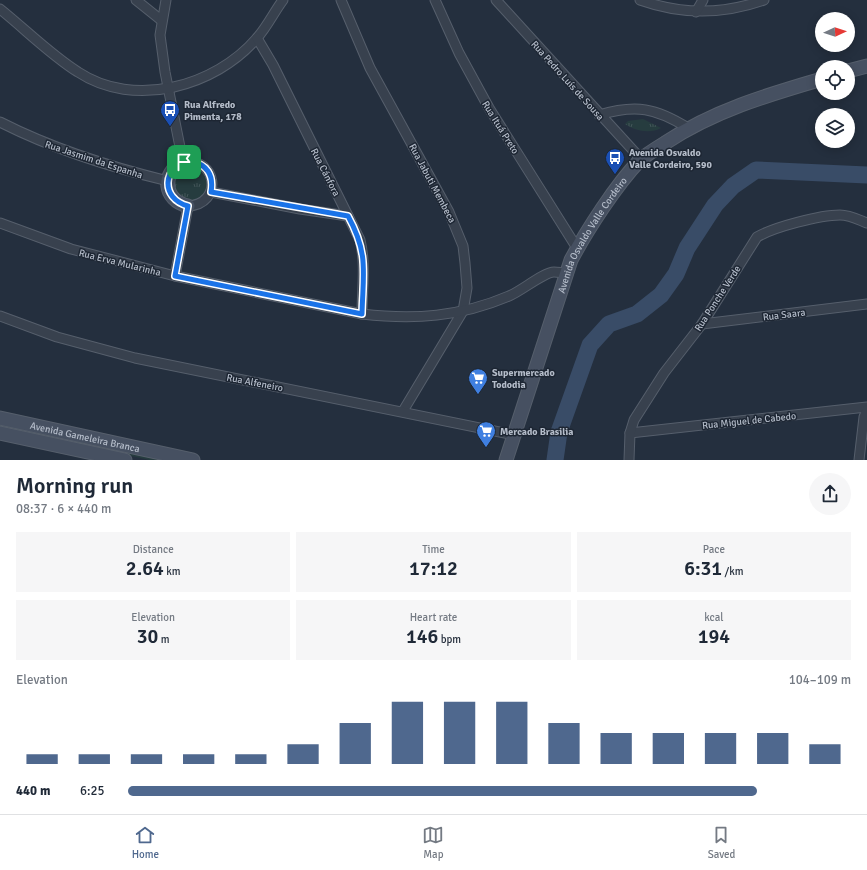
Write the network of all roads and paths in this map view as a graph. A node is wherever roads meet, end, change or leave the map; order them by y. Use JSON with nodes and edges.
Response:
{"nodes":[{"id":1,"x":136,"y":0,"type":"edge"},
{"id":2,"x":166,"y":0,"type":"edge"},
{"id":3,"x":282,"y":0,"type":"edge"},
{"id":4,"x":341,"y":0,"type":"edge"},
{"id":5,"x":435,"y":0,"type":"edge"},
{"id":6,"x":496,"y":0,"type":"edge"},
{"id":7,"x":640,"y":0,"type":"edge"},
{"id":8,"x":703,"y":0,"type":"edge"},
{"id":9,"x":764,"y":0,"type":"edge"},
{"id":10,"x":0,"y":9,"type":"edge"},
{"id":11,"x":696,"y":12,"type":"junction"},
{"id":12,"x":161,"y":20,"type":"junction"},
{"id":13,"x":257,"y":38,"type":"junction"},
{"id":14,"x":867,"y":66,"type":"edge"},
{"id":15,"x":855,"y":69,"type":"edge"},
{"id":16,"x":815,"y":81,"type":"edge"},
{"id":17,"x":169,"y":89,"type":"junction"},
{"id":18,"x":599,"y":115,"type":"junction"},
{"id":19,"x":0,"y":122,"type":"edge"},
{"id":20,"x":688,"y":128,"type":"junction"},
{"id":21,"x":641,"y":160,"type":"junction"},
{"id":22,"x":184,"y":162,"type":"junction"},
{"id":23,"x":168,"y":181,"type":"junction"},
{"id":24,"x":211,"y":192,"type":"junction"},
{"id":25,"x":188,"y":206,"type":"junction"},
{"id":26,"x":348,"y":216,"type":"junction"},
{"id":27,"x":0,"y":222,"type":"edge"},
{"id":28,"x":867,"y":223,"type":"edge"},
{"id":29,"x":577,"y":248,"type":"junction"},
{"id":30,"x":566,"y":273,"type":"junction"},
{"id":31,"x":175,"y":276,"type":"junction"},
{"id":32,"x":867,"y":304,"type":"edge"},
{"id":33,"x":463,"y":311,"type":"junction"},
{"id":34,"x":362,"y":314,"type":"junction"},
{"id":35,"x":0,"y":316,"type":"edge"},
{"id":36,"x":702,"y":324,"type":"junction"},
{"id":37,"x":867,"y":408,"type":"edge"},
{"id":38,"x":403,"y":411,"type":"junction"},
{"id":39,"x":0,"y":418,"type":"edge"},
{"id":40,"x":630,"y":432,"type":"junction"},
{"id":41,"x":0,"y":433,"type":"edge"},
{"id":42,"x":514,"y":435,"type":"junction"},
{"id":43,"x":125,"y":460,"type":"edge"},
{"id":44,"x":193,"y":460,"type":"edge"},
{"id":45,"x":506,"y":460,"type":"edge"},
{"id":46,"x":629,"y":460,"type":"edge"},
{"id":47,"x":859,"y":460,"type":"edge"}],
"edges":[{"from":1,"to":12,"type":"street"},
{"from":2,"to":12,"type":"street"},
{"from":3,"to":13,"type":"street"},
{"from":4,"to":33,"type":"street","name":"Rua Jabuti Membeca"},
{"from":5,"to":29,"type":"street","name":"Rua Ituá Preto"},
{"from":6,"to":18,"type":"street","name":"Rua Pedro Luís de Sousa"},
{"from":7,"to":11,"type":"street"},
{"from":8,"to":11,"type":"street"},
{"from":9,"to":11,"type":"street"},
{"from":10,"to":17,"type":"street"},
{"from":12,"to":17,"type":"street"},
{"from":13,"to":17,"type":"street"},
{"from":13,"to":26,"type":"street","name":"Rua Cánfora"},
{"from":14,"to":15,"type":"main road"},
{"from":16,"to":20,"type":"main road","name":"Avenida Osvaldo Valle Cordeiro"},
{"from":17,"to":22,"type":"street"},
{"from":18,"to":20,"type":"street"},
{"from":18,"to":21,"type":"street","name":"Rua Pedro Luís de Sousa"},
{"from":19,"to":23,"type":"street","name":"Rua Jasmim da Espanha"},
{"from":20,"to":21,"type":"main road","name":"Avenida Osvaldo Valle Cordeiro"},
{"from":21,"to":29,"type":"main road","name":"Avenida Osvaldo Valle Cordeiro"},
{"from":22,"to":23,"type":"main road"},
{"from":22,"to":24,"type":"street"},
{"from":23,"to":25,"type":"main road"},
{"from":24,"to":25,"type":"street"},
{"from":24,"to":26,"type":"street"},
{"from":25,"to":31,"type":"street"},
{"from":26,"to":34,"type":"street","name":"Rua Cánfora"},
{"from":27,"to":31,"type":"street","name":"Rua Erva Mularinha"},
{"from":28,"to":36,"type":"street","name":"Rua Ponche Verde"},
{"from":29,"to":30,"type":"main road","name":"Avenida Osvaldo Valle Cordeiro"},
{"from":30,"to":33,"type":"street","name":"Rua Erva Mularinha"},
{"from":30,"to":42,"type":"main road","name":"Avenida Osvaldo Valle Cordeiro"},
{"from":31,"to":34,"type":"street","name":"Rua Erva Mularinha"},
{"from":32,"to":36,"type":"street","name":"Rua Saara"},
{"from":33,"to":34,"type":"street","name":"Rua Erva Mularinha"},
{"from":33,"to":38,"type":"street","name":"Rua Jabuti Membeca"},
{"from":35,"to":38,"type":"street","name":"Rua Alfeneiro"},
{"from":36,"to":40,"type":"street","name":"Rua Ponche Verde"},
{"from":37,"to":40,"type":"street","name":"Rua Miguel de Cabedo"},
{"from":37,"to":47,"type":"street"},
{"from":38,"to":42,"type":"street","name":"Rua Alfeneiro"},
{"from":39,"to":44,"type":"main road","name":"Avenida Gameleira Branca"},
{"from":40,"to":46,"type":"street","name":"Rua Ponche Verde"},
{"from":41,"to":43,"type":"main road","name":"Avenida Gameleira Branca"},
{"from":42,"to":45,"type":"main road","name":"Avenida Osvaldo Valle Cordeiro"}]}
